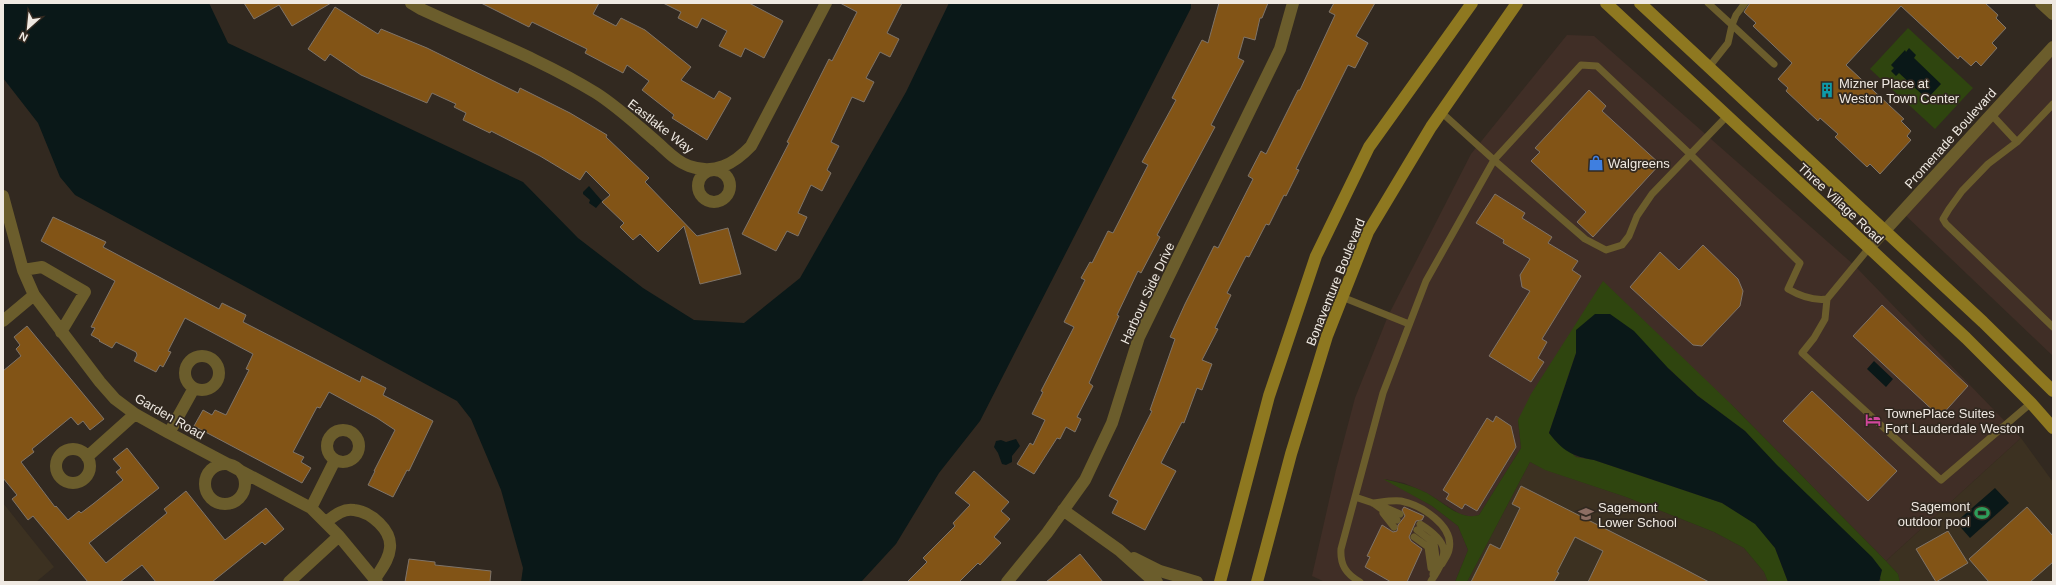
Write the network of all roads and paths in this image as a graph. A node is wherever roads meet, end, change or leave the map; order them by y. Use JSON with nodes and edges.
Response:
{"nodes":[{"id":1,"x":411,"y":3,"type":"edge"},
{"id":2,"x":826,"y":3,"type":"edge"},
{"id":3,"x":1293,"y":3,"type":"edge"},
{"id":4,"x":1472,"y":3,"type":"edge"},
{"id":5,"x":1517,"y":3,"type":"edge"},
{"id":6,"x":1606,"y":3,"type":"edge"},
{"id":7,"x":1640,"y":3,"type":"edge"},
{"id":8,"x":1708,"y":3,"type":"edge"},
{"id":9,"x":1745,"y":3,"type":"edge"},
{"id":10,"x":2041,"y":3,"type":"edge"},
{"id":11,"x":2053,"y":14,"type":"edge"},
{"id":12,"x":1732,"y":25,"type":"junction"},
{"id":13,"x":2053,"y":47,"type":"edge"},
{"id":14,"x":1774,"y":64,"type":"dead end"},
{"id":15,"x":1709,"y":67,"type":"junction"},
{"id":16,"x":2053,"y":104,"type":"edge"},
{"id":17,"x":1441,"y":112,"type":"junction"},
{"id":18,"x":1991,"y":114,"type":"junction"},
{"id":19,"x":1727,"y":116,"type":"junction"},
{"id":20,"x":2017,"y":142,"type":"junction"},
{"id":21,"x":1690,"y":154,"type":"junction"},
{"id":22,"x":1494,"y":160,"type":"junction"},
{"id":23,"x":3,"y":196,"type":"edge"},
{"id":24,"x":1885,"y":230,"type":"junction"},
{"id":25,"x":1869,"y":248,"type":"junction"},
{"id":26,"x":23,"y":270,"type":"junction"},
{"id":27,"x":34,"y":295,"type":"junction"},
{"id":28,"x":1342,"y":297,"type":"junction"},
{"id":29,"x":1827,"y":299,"type":"junction"},
{"id":30,"x":3,"y":321,"type":"edge"},
{"id":31,"x":1409,"y":324,"type":"junction"},
{"id":32,"x":2053,"y":327,"type":"edge"},
{"id":33,"x":61,"y":332,"type":"junction"},
{"id":34,"x":194,"y":388,"type":"dead end"},
{"id":35,"x":2053,"y":391,"type":"edge"},
{"id":36,"x":2030,"y":402,"type":"junction"},
{"id":37,"x":135,"y":414,"type":"junction"},
{"id":38,"x":2053,"y":428,"type":"edge"},
{"id":39,"x":169,"y":433,"type":"junction"},
{"id":40,"x":87,"y":457,"type":"dead end"},
{"id":41,"x":335,"y":460,"type":"dead end"},
{"id":42,"x":1355,"y":497,"type":"junction"},
{"id":43,"x":1375,"y":504,"type":"junction"},
{"id":44,"x":311,"y":508,"type":"junction"},
{"id":45,"x":1063,"y":510,"type":"junction"},
{"id":46,"x":1397,"y":520,"type":"dead end"},
{"id":47,"x":326,"y":522,"type":"junction"},
{"id":48,"x":339,"y":536,"type":"junction"},
{"id":49,"x":1442,"y":564,"type":"junction"},
{"id":50,"x":1153,"y":576,"type":"edge"},
{"id":51,"x":376,"y":580,"type":"edge"},
{"id":52,"x":1194,"y":581,"type":"edge"},
{"id":53,"x":1431,"y":581,"type":"edge"},
{"id":54,"x":289,"y":582,"type":"edge"},
{"id":55,"x":1007,"y":582,"type":"edge"},
{"id":56,"x":1220,"y":582,"type":"edge"},
{"id":57,"x":1258,"y":582,"type":"edge"},
{"id":58,"x":1360,"y":582,"type":"edge"}],
"edges":[{"from":1,"to":2,"type":"street","name":"Eastlake Way"},
{"from":3,"to":45,"type":"street","name":"Harbour Side Drive"},
{"from":4,"to":56,"type":"main road","name":"Bonaventure Boulevard"},
{"from":5,"to":17,"type":"main road","name":"Bonaventure Boulevard"},
{"from":6,"to":19,"type":"main road","name":"Three Village Road"},
{"from":7,"to":15,"type":"main road","name":"Three Village Road"},
{"from":8,"to":12,"type":"lane"},
{"from":9,"to":12,"type":"lane"},
{"from":10,"to":11,"type":"street"},
{"from":12,"to":14,"type":"lane"},
{"from":12,"to":15,"type":"lane"},
{"from":13,"to":18,"type":"street","name":"Promenade Boulevard"},
{"from":15,"to":24,"type":"main road","name":"Three Village Road"},
{"from":16,"to":20,"type":"lane"},
{"from":17,"to":22,"type":"lane"},
{"from":17,"to":28,"type":"main road","name":"Bonaventure Boulevard"},
{"from":18,"to":20,"type":"lane"},
{"from":18,"to":24,"type":"street","name":"Promenade Boulevard"},
{"from":19,"to":21,"type":"lane"},
{"from":19,"to":25,"type":"main road","name":"Three Village Road"},
{"from":20,"to":32,"type":"lane"},
{"from":21,"to":22,"type":"lane"},
{"from":21,"to":22,"type":"lane"},
{"from":21,"to":29,"type":"lane"},
{"from":22,"to":31,"type":"lane"},
{"from":23,"to":26,"type":"street","name":"Garden Road"},
{"from":24,"to":25,"type":"street","name":"Promenade Boulevard"},
{"from":24,"to":35,"type":"main road","name":"Three Village Road"},
{"from":25,"to":29,"type":"lane"},
{"from":25,"to":36,"type":"main road","name":"Three Village Road"},
{"from":26,"to":27,"type":"street","name":"Garden Road"},
{"from":26,"to":33,"type":"street"},
{"from":27,"to":30,"type":"street"},
{"from":27,"to":33,"type":"street","name":"Garden Road"},
{"from":28,"to":31,"type":"lane"},
{"from":28,"to":57,"type":"main road","name":"Bonaventure Boulevard"},
{"from":29,"to":36,"type":"lane"},
{"from":31,"to":42,"type":"lane"},
{"from":33,"to":37,"type":"street","name":"Garden Road"},
{"from":34,"to":39,"type":"street"},
{"from":36,"to":38,"type":"main road","name":"Three Village Road"},
{"from":37,"to":39,"type":"street","name":"Garden Road"},
{"from":37,"to":40,"type":"street"},
{"from":39,"to":44,"type":"street","name":"Garden Road"},
{"from":41,"to":44,"type":"street"},
{"from":42,"to":43,"type":"lane"},
{"from":42,"to":58,"type":"lane"},
{"from":43,"to":46,"type":"lane"},
{"from":43,"to":49,"type":"lane"},
{"from":44,"to":47,"type":"street","name":"Garden Road"},
{"from":45,"to":50,"type":"street"},
{"from":45,"to":55,"type":"street","name":"Harbour Side Drive"},
{"from":47,"to":48,"type":"street","name":"Garden Road"},
{"from":47,"to":51,"type":"street"},
{"from":48,"to":51,"type":"street","name":"Garden Road"},
{"from":48,"to":54,"type":"street"},
{"from":49,"to":53,"type":"lane"},
{"from":49,"to":53,"type":"lane"},
{"from":50,"to":52,"type":"street"}]}
